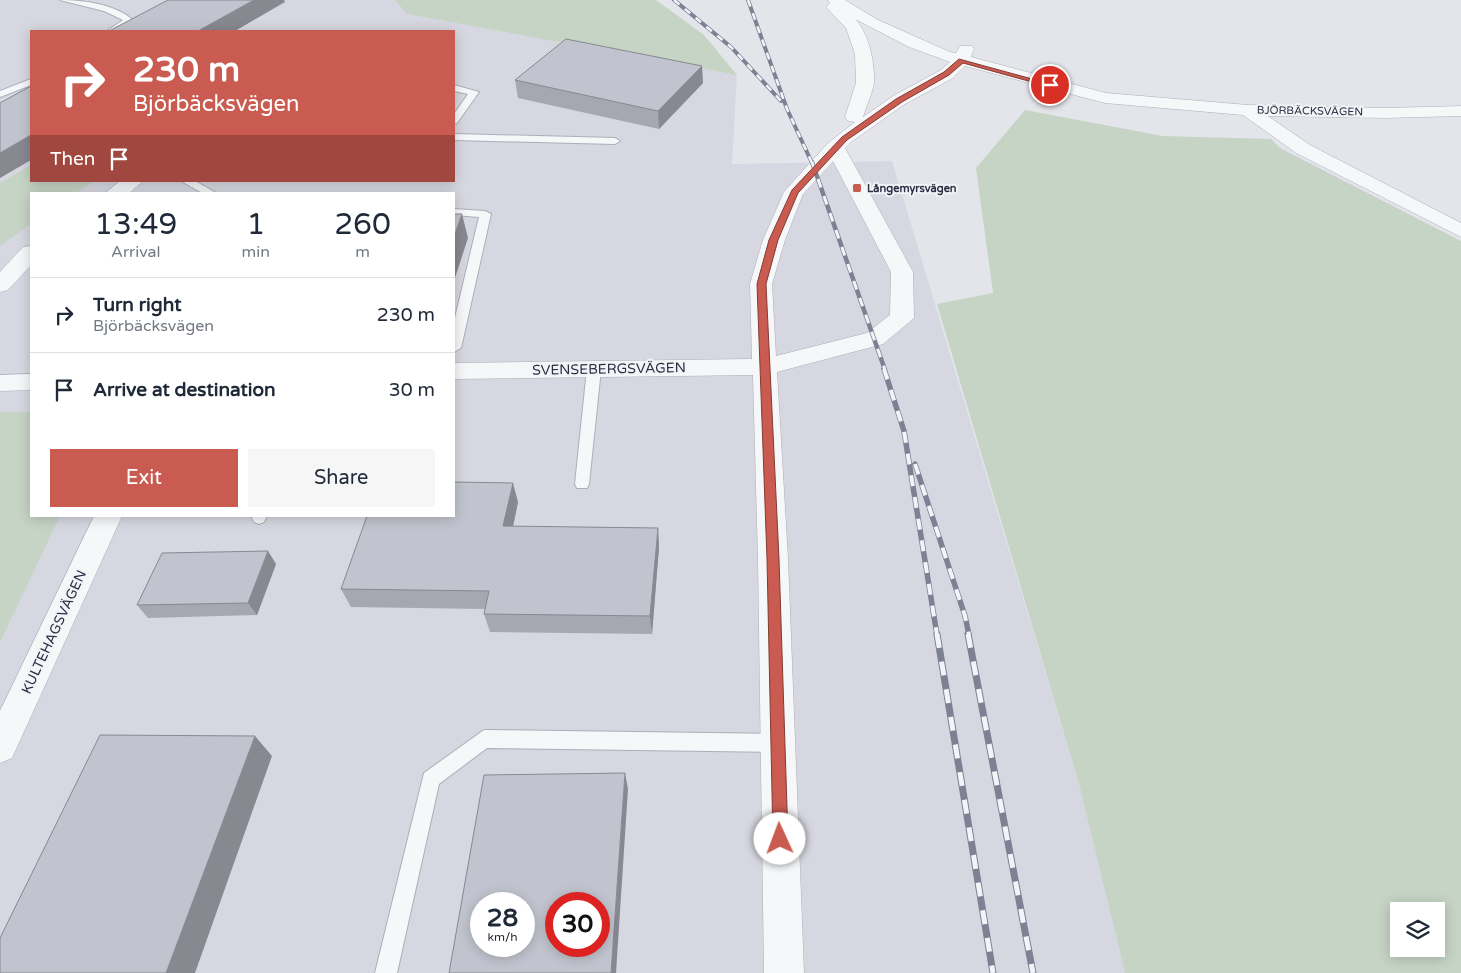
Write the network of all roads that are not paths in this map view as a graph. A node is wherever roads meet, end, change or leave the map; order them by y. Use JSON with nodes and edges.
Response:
{"nodes":[{"id":1,"x":64,"y":0,"type":"edge"},
{"id":2,"x":828,"y":0,"type":"edge"},
{"id":3,"x":835,"y":0,"type":"edge"},
{"id":4,"x":113,"y":30,"type":"edge"},
{"id":5,"x":927,"y":31,"type":"dead end"},
{"id":6,"x":944,"y":55,"type":"junction"},
{"id":7,"x":964,"y":55,"type":"junction"},
{"id":8,"x":30,"y":82,"type":"edge"},
{"id":9,"x":455,"y":88,"type":"edge"},
{"id":10,"x":0,"y":94,"type":"edge"},
{"id":11,"x":1248,"y":110,"type":"junction"},
{"id":12,"x":1461,"y":111,"type":"edge"},
{"id":13,"x":455,"y":119,"type":"edge"},
{"id":14,"x":844,"y":134,"type":"junction"},
{"id":15,"x":455,"y":137,"type":"edge"},
{"id":16,"x":616,"y":141,"type":"dead end"},
{"id":17,"x":132,"y":182,"type":"edge"},
{"id":18,"x":188,"y":182,"type":"edge"},
{"id":19,"x":117,"y":192,"type":"edge"},
{"id":20,"x":209,"y":192,"type":"edge"},
{"id":21,"x":455,"y":212,"type":"edge"},
{"id":22,"x":1461,"y":231,"type":"edge"},
{"id":23,"x":30,"y":253,"type":"edge"},
{"id":24,"x":0,"y":284,"type":"edge"},
{"id":25,"x":455,"y":344,"type":"edge"},
{"id":26,"x":764,"y":367,"type":"junction"},
{"id":27,"x":594,"y":369,"type":"junction"},
{"id":28,"x":455,"y":371,"type":"edge"},
{"id":29,"x":30,"y":382,"type":"edge"},
{"id":30,"x":0,"y":383,"type":"edge"},
{"id":31,"x":582,"y":484,"type":"dead end"},
{"id":32,"x":108,"y":517,"type":"edge"},
{"id":33,"x":778,"y":743,"type":"junction"},
{"id":34,"x":0,"y":747,"type":"edge"},
{"id":35,"x":386,"y":973,"type":"edge"},
{"id":36,"x":784,"y":973,"type":"edge"}],
"edges":[{"from":1,"to":4,"type":"lane"},
{"from":2,"to":14,"type":"street"},
{"from":3,"to":6,"type":"street","name":"BJÖRBÄCKSVÄGEN"},
{"from":5,"to":7,"type":"street","name":"BJÖRBÄCKSVÄGEN"},
{"from":6,"to":7,"type":"street","name":"BJÖRBÄCKSVÄGEN"},
{"from":6,"to":14,"type":"street"},
{"from":7,"to":11,"type":"street","name":"BJÖRBÄCKSVÄGEN"},
{"from":7,"to":14,"type":"street"},
{"from":8,"to":10,"type":"lane"},
{"from":9,"to":13,"type":"lane"},
{"from":11,"to":12,"type":"street","name":"BJÖRBÄCKSVÄGEN"},
{"from":11,"to":22,"type":"street"},
{"from":14,"to":26,"type":"street"},
{"from":14,"to":26,"type":"street","name":"SVENSEBERGSVÄGEN"},
{"from":15,"to":16,"type":"lane"},
{"from":17,"to":19,"type":"street"},
{"from":18,"to":20,"type":"lane"},
{"from":21,"to":25,"type":"lane"},
{"from":23,"to":24,"type":"street"},
{"from":26,"to":27,"type":"street","name":"SVENSEBERGSVÄGEN"},
{"from":26,"to":33,"type":"street"},
{"from":27,"to":28,"type":"street","name":"SVENSEBERGSVÄGEN"},
{"from":27,"to":31,"type":"lane"},
{"from":29,"to":30,"type":"street"},
{"from":32,"to":34,"type":"street","name":"KULTEHAGSVÄGEN"},
{"from":33,"to":35,"type":"lane"},
{"from":33,"to":36,"type":"street"}]}
